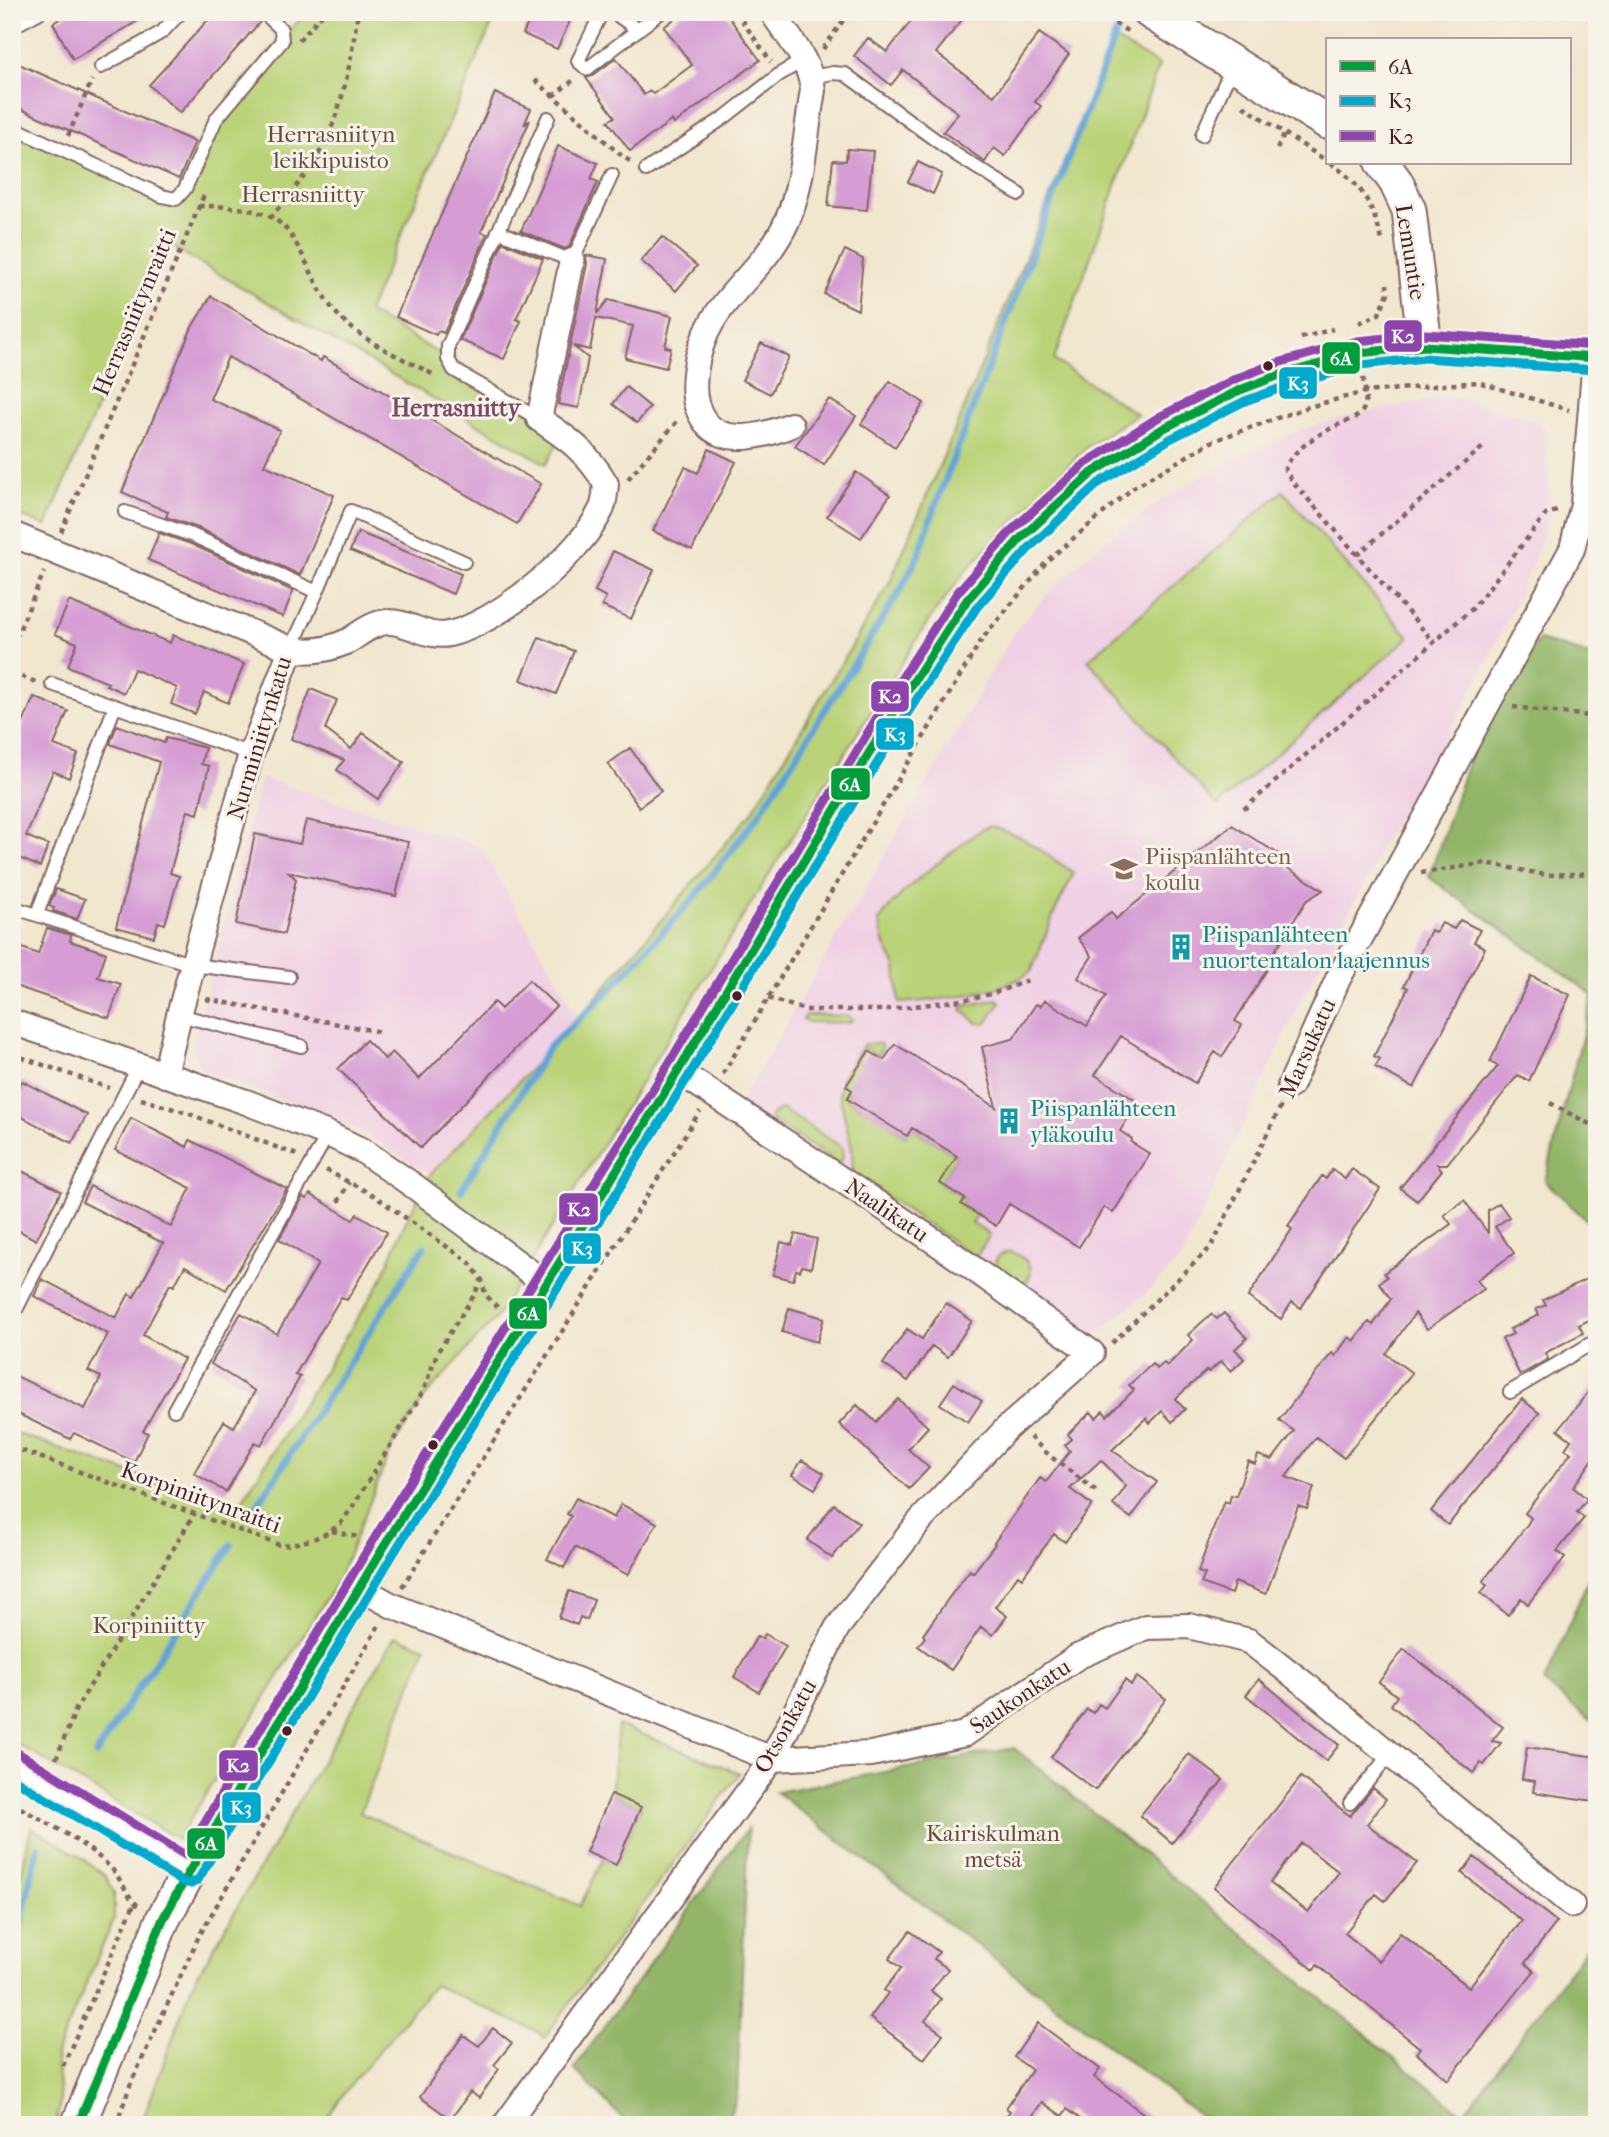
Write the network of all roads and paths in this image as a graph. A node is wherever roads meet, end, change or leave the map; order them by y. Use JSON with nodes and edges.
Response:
{"nodes":[{"id":1,"x":40,"y":12,"type":"edge"},
{"id":2,"x":181,"y":12,"type":"edge"},
{"id":3,"x":263,"y":12,"type":"edge"},
{"id":4,"x":324,"y":12,"type":"edge"},
{"id":5,"x":356,"y":12,"type":"edge"},
{"id":6,"x":602,"y":12,"type":"edge"},
{"id":7,"x":613,"y":12,"type":"edge"},
{"id":8,"x":661,"y":12,"type":"edge"},
{"id":9,"x":736,"y":12,"type":"edge"},
{"id":10,"x":772,"y":12,"type":"edge"},
{"id":11,"x":849,"y":12,"type":"edge"},
{"id":12,"x":1150,"y":12,"type":"edge"},
{"id":13,"x":12,"y":27,"type":"edge"},
{"id":14,"x":638,"y":30,"type":"junction"},
{"id":15,"x":298,"y":41,"type":"dead end"},
{"id":16,"x":1233,"y":64,"type":"junction"},
{"id":17,"x":102,"y":67,"type":"joint"},
{"id":18,"x":587,"y":69,"type":"junction"},
{"id":19,"x":808,"y":69,"type":"junction"},
{"id":20,"x":780,"y":75,"type":"junction"},
{"id":21,"x":535,"y":80,"type":"dead end"},
{"id":22,"x":553,"y":96,"type":"junction"},
{"id":23,"x":548,"y":118,"type":"dead end"},
{"id":24,"x":1326,"y":121,"type":"edge"},
{"id":25,"x":12,"y":127,"type":"edge"},
{"id":26,"x":1285,"y":133,"type":"dead end"},
{"id":27,"x":1202,"y":135,"type":"dead end"},
{"id":28,"x":1277,"y":149,"type":"dead end"},
{"id":29,"x":62,"y":150,"type":"junction"},
{"id":30,"x":1332,"y":164,"type":"edge"},
{"id":31,"x":1383,"y":164,"type":"edge"},
{"id":32,"x":646,"y":170,"type":"joint"},
{"id":33,"x":612,"y":175,"type":"dead end"},
{"id":34,"x":204,"y":194,"type":"dead end"},
{"id":35,"x":1019,"y":194,"type":"dead end"},
{"id":36,"x":199,"y":206,"type":"junction"},
{"id":37,"x":270,"y":218,"type":"junction"},
{"id":38,"x":498,"y":231,"type":"junction"},
{"id":39,"x":1385,"y":251,"type":"dead end"},
{"id":40,"x":572,"y":261,"type":"junction"},
{"id":41,"x":1386,"y":272,"type":"dead end"},
{"id":42,"x":1425,"y":346,"type":"junction"},
{"id":43,"x":1359,"y":353,"type":"junction"},
{"id":44,"x":1596,"y":358,"type":"edge"},
{"id":45,"x":442,"y":379,"type":"dead end"},
{"id":46,"x":695,"y":399,"type":"junction"},
{"id":47,"x":539,"y":419,"type":"junction"},
{"id":48,"x":791,"y":425,"type":"dead end"},
{"id":49,"x":1483,"y":447,"type":"dead end"},
{"id":50,"x":1583,"y":505,"type":"junction"},
{"id":51,"x":602,"y":509,"type":"junction"},
{"id":52,"x":125,"y":512,"type":"dead end"},
{"id":53,"x":12,"y":534,"type":"edge"},
{"id":54,"x":53,"y":550,"type":"junction"},
{"id":55,"x":1357,"y":555,"type":"junction"},
{"id":56,"x":464,"y":562,"type":"dead end"},
{"id":57,"x":317,"y":592,"type":"junction"},
{"id":58,"x":1434,"y":642,"type":"junction"},
{"id":59,"x":12,"y":647,"type":"edge"},
{"id":60,"x":291,"y":649,"type":"junction"},
{"id":61,"x":12,"y":673,"type":"edge"},
{"id":62,"x":52,"y":684,"type":"joint"},
{"id":63,"x":1488,"y":704,"type":"junction"},
{"id":64,"x":115,"y":706,"type":"junction"},
{"id":65,"x":1597,"y":717,"type":"edge"},
{"id":66,"x":251,"y":754,"type":"junction"},
{"id":67,"x":1244,"y":809,"type":"dead end"},
{"id":68,"x":1597,"y":873,"type":"edge"},
{"id":69,"x":1393,"y":877,"type":"junction"},
{"id":70,"x":12,"y":907,"type":"edge"},
{"id":71,"x":37,"y":914,"type":"junction"},
{"id":72,"x":193,"y":965,"type":"junction"},
{"id":73,"x":289,"y":976,"type":"dead end"},
{"id":74,"x":1031,"y":979,"type":"dead end"},
{"id":75,"x":768,"y":998,"type":"dead end"},
{"id":76,"x":182,"y":1005,"type":"junction"},
{"id":77,"x":12,"y":1023,"type":"edge"},
{"id":78,"x":381,"y":1032,"type":"dead end"},
{"id":79,"x":301,"y":1046,"type":"dead end"},
{"id":80,"x":152,"y":1070,"type":"junction"},
{"id":81,"x":678,"y":1071,"type":"junction"},
{"id":82,"x":1290,"y":1086,"type":"joint"},
{"id":83,"x":147,"y":1101,"type":"dead end"},
{"id":84,"x":1550,"y":1103,"type":"dead end"},
{"id":85,"x":1597,"y":1128,"type":"edge"},
{"id":86,"x":328,"y":1134,"type":"junction"},
{"id":87,"x":349,"y":1182,"type":"dead end"},
{"id":88,"x":338,"y":1202,"type":"dead end"},
{"id":89,"x":482,"y":1280,"type":"dead end"},
{"id":90,"x":546,"y":1283,"type":"junction"},
{"id":91,"x":12,"y":1318,"type":"edge"},
{"id":92,"x":1597,"y":1340,"type":"edge"},
{"id":93,"x":1092,"y":1353,"type":"junction"},
{"id":94,"x":1510,"y":1392,"type":"dead end"},
{"id":95,"x":174,"y":1410,"type":"dead end"},
{"id":96,"x":1014,"y":1422,"type":"junction"},
{"id":97,"x":12,"y":1447,"type":"edge"},
{"id":98,"x":1099,"y":1493,"type":"dead end"},
{"id":99,"x":195,"y":1513,"type":"junction"},
{"id":100,"x":332,"y":1531,"type":"junction"},
{"id":101,"x":382,"y":1550,"type":"junction"},
{"id":102,"x":414,"y":1569,"type":"dead end"},
{"id":103,"x":360,"y":1588,"type":"junction"},
{"id":104,"x":1390,"y":1755,"type":"junction"},
{"id":105,"x":772,"y":1759,"type":"junction"},
{"id":106,"x":12,"y":1763,"type":"edge"},
{"id":107,"x":47,"y":1783,"type":"junction"},
{"id":108,"x":12,"y":1802,"type":"edge"},
{"id":109,"x":1350,"y":1803,"type":"dead end"},
{"id":110,"x":28,"y":1812,"type":"junction"},
{"id":111,"x":189,"y":1872,"type":"junction"},
{"id":112,"x":134,"y":1904,"type":"junction"},
{"id":113,"x":1572,"y":1905,"type":"dead end"},
{"id":114,"x":163,"y":1919,"type":"junction"},
{"id":115,"x":198,"y":1936,"type":"dead end"},
{"id":116,"x":63,"y":2066,"type":"dead end"},
{"id":117,"x":78,"y":2125,"type":"edge"},
{"id":118,"x":505,"y":2125,"type":"edge"}],
"edges":[{"from":1,"to":13,"type":"lane"},
{"from":2,"to":17,"type":"lane"},
{"from":3,"to":29,"type":"lane"},
{"from":4,"to":15,"type":"path"},
{"from":5,"to":37,"type":"path"},
{"from":6,"to":18,"type":"lane"},
{"from":7,"to":14,"type":"lane"},
{"from":8,"to":14,"type":"lane"},
{"from":9,"to":20,"type":"path"},
{"from":10,"to":19,"type":"street"},
{"from":11,"to":19,"type":"path"},
{"from":12,"to":16,"type":"street"},
{"from":14,"to":18,"type":"lane"},
{"from":16,"to":24,"type":"street"},
{"from":16,"to":27,"type":"lane"},
{"from":17,"to":29,"type":"path"},
{"from":18,"to":22,"type":"path"},
{"from":19,"to":20,"type":"lane"},
{"from":19,"to":35,"type":"lane"},
{"from":19,"to":46,"type":"street"},
{"from":20,"to":32,"type":"lane"},
{"from":21,"to":22,"type":"path"},
{"from":22,"to":32,"type":"path"},
{"from":23,"to":38,"type":"lane"},
{"from":25,"to":29,"type":"lane"},
{"from":26,"to":28,"type":"path"},
{"from":30,"to":39,"type":"path"},
{"from":31,"to":42,"type":"street","name":"Lemuntie"},
{"from":33,"to":40,"type":"lane"},
{"from":34,"to":36,"type":"path","name":"Herrasniitynraitti"},
{"from":36,"to":37,"type":"path"},
{"from":36,"to":54,"type":"path","name":"Herrasniitynraitti"},
{"from":37,"to":45,"type":"path"},
{"from":38,"to":40,"type":"lane"},
{"from":38,"to":47,"type":"lane"},
{"from":40,"to":47,"type":"street"},
{"from":41,"to":43,"type":"path"},
{"from":42,"to":43,"type":"street"},
{"from":42,"to":44,"type":"street"},
{"from":43,"to":55,"type":"path"},
{"from":43,"to":81,"type":"street"},
{"from":44,"to":50,"type":"street","name":"Marsukatu"},
{"from":46,"to":48,"type":"street"},
{"from":46,"to":51,"type":"path"},
{"from":47,"to":51,"type":"street"},
{"from":49,"to":55,"type":"path"},
{"from":50,"to":58,"type":"path"},
{"from":50,"to":63,"type":"street","name":"Marsukatu"},
{"from":51,"to":60,"type":"street"},
{"from":52,"to":57,"type":"lane"},
{"from":53,"to":54,"type":"street","name":"Nurminiitynkatu"},
{"from":54,"to":59,"type":"path","name":"Herrasniitynraitti"},
{"from":54,"to":60,"type":"street","name":"Nurminiitynkatu"},
{"from":55,"to":58,"type":"path"},
{"from":56,"to":57,"type":"lane"},
{"from":57,"to":60,"type":"lane"},
{"from":58,"to":67,"type":"path"},
{"from":60,"to":66,"type":"street","name":"Nurminiitynkatu"},
{"from":61,"to":62,"type":"path"},
{"from":62,"to":64,"type":"lane"},
{"from":63,"to":65,"type":"path"},
{"from":63,"to":69,"type":"street","name":"Marsukatu"},
{"from":64,"to":66,"type":"lane"},
{"from":64,"to":71,"type":"lane"},
{"from":66,"to":72,"type":"street","name":"Nurminiitynkatu"},
{"from":68,"to":69,"type":"path"},
{"from":69,"to":82,"type":"street","name":"Marsukatu"},
{"from":70,"to":71,"type":"lane"},
{"from":71,"to":72,"type":"lane"},
{"from":72,"to":73,"type":"lane"},
{"from":72,"to":76,"type":"street","name":"Nurminiitynkatu"},
{"from":74,"to":75,"type":"path"},
{"from":76,"to":78,"type":"path"},
{"from":76,"to":79,"type":"lane"},
{"from":76,"to":80,"type":"street","name":"Nurminiitynkatu"},
{"from":77,"to":80,"type":"street"},
{"from":80,"to":83,"type":"path"},
{"from":80,"to":86,"type":"street"},
{"from":80,"to":91,"type":"lane"},
{"from":81,"to":90,"type":"street"},
{"from":81,"to":93,"type":"street","name":"Naalikatu"},
{"from":82,"to":93,"type":"path","name":"Marsukatu"},
{"from":84,"to":85,"type":"path"},
{"from":86,"to":90,"type":"street"},
{"from":86,"to":95,"type":"lane"},
{"from":87,"to":88,"type":"path"},
{"from":89,"to":100,"type":"path"},
{"from":90,"to":101,"type":"street"},
{"from":92,"to":94,"type":"lane"},
{"from":93,"to":96,"type":"street","name":"Otsonkatu"},
{"from":96,"to":98,"type":"path"},
{"from":96,"to":105,"type":"street","name":"Otsonkatu"},
{"from":97,"to":99,"type":"path","name":"Korpiniitynraitti"},
{"from":99,"to":100,"type":"path","name":"Korpiniitynraitti"},
{"from":99,"to":107,"type":"path"},
{"from":100,"to":101,"type":"path"},
{"from":101,"to":102,"type":"path"},
{"from":101,"to":103,"type":"street"},
{"from":103,"to":105,"type":"street","name":"Saukonkatu"},
{"from":103,"to":111,"type":"street"},
{"from":104,"to":105,"type":"street","name":"Saukonkatu"},
{"from":104,"to":109,"type":"lane"},
{"from":104,"to":113,"type":"street","name":"Saukonkatu"},
{"from":105,"to":118,"type":"street","name":"Otsonkatu"},
{"from":106,"to":107,"type":"street"},
{"from":107,"to":110,"type":"path"},
{"from":107,"to":111,"type":"street"},
{"from":108,"to":110,"type":"path"},
{"from":110,"to":112,"type":"path"},
{"from":111,"to":114,"type":"street"},
{"from":112,"to":114,"type":"path"},
{"from":112,"to":116,"type":"path"},
{"from":114,"to":115,"type":"path"},
{"from":114,"to":117,"type":"street"}]}
